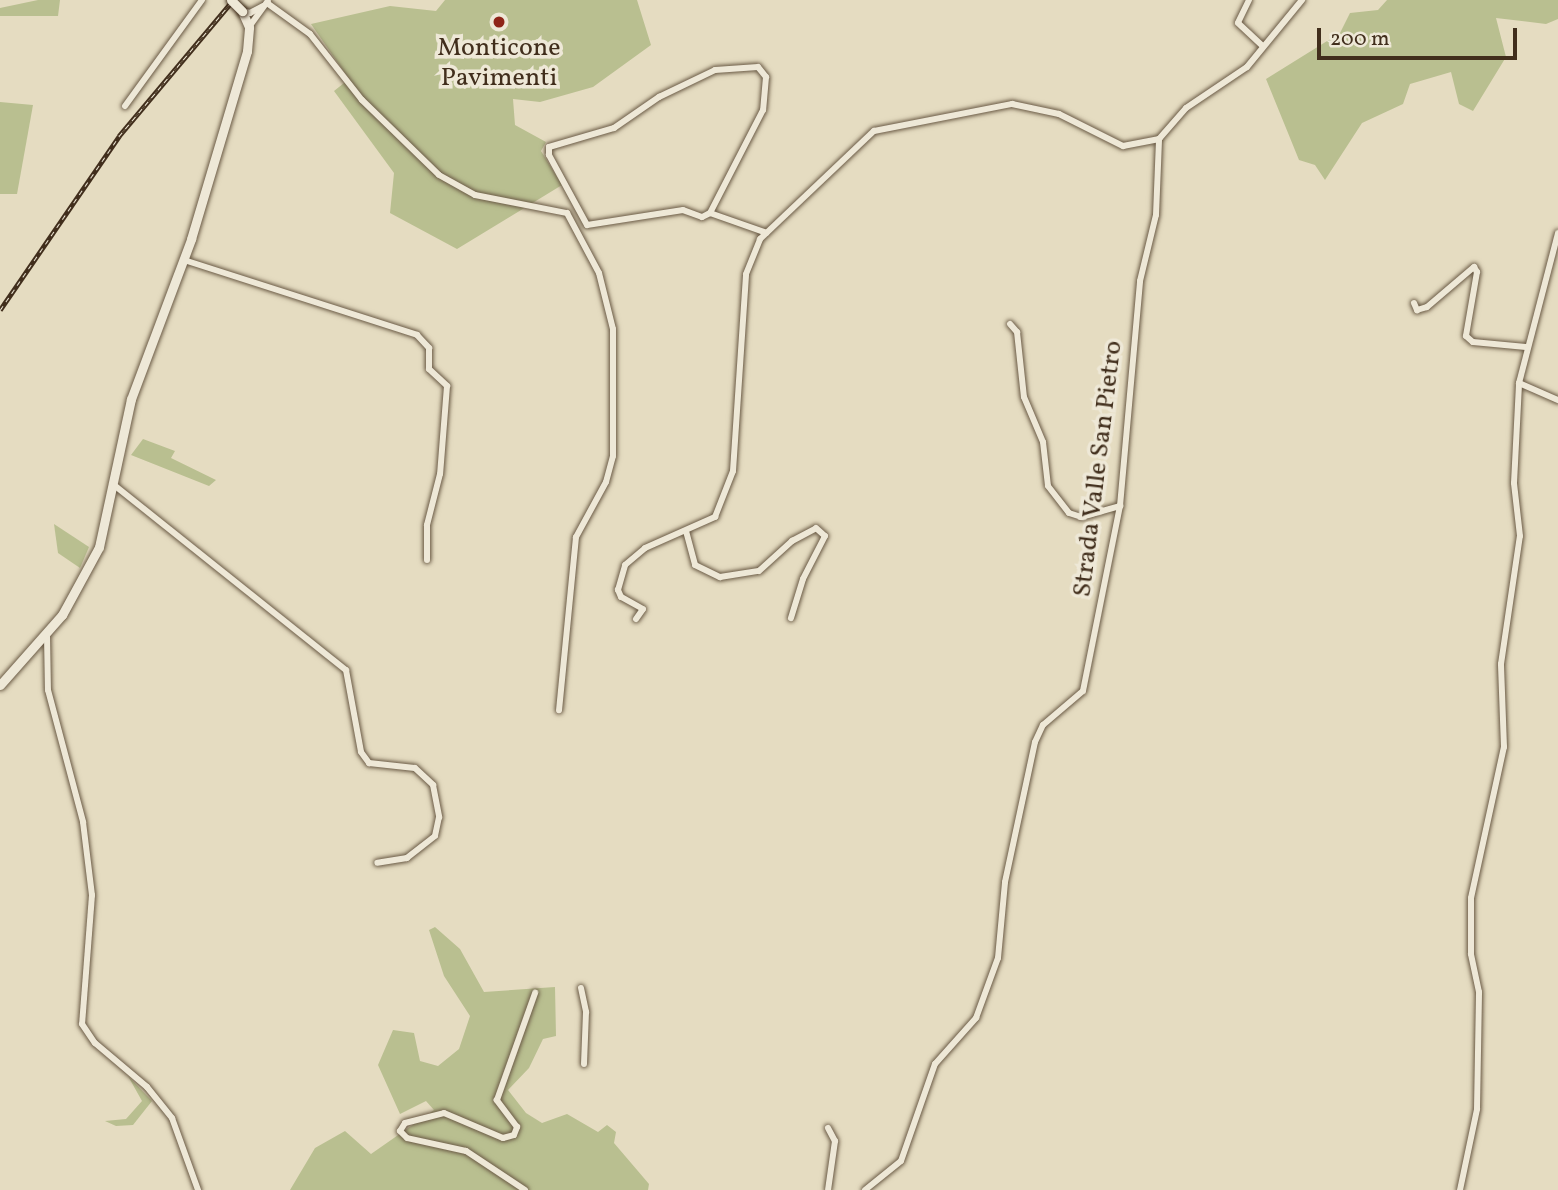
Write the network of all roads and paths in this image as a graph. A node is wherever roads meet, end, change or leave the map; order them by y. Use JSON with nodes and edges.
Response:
{"nodes":[{"id":1,"x":202,"y":0,"type":"edge"},
{"id":2,"x":231,"y":0,"type":"edge"},
{"id":3,"x":1249,"y":0,"type":"edge"},
{"id":4,"x":1301,"y":0,"type":"edge"},
{"id":5,"x":269,"y":1,"type":"edge"},
{"id":6,"x":242,"y":11,"type":"junction"},
{"id":7,"x":249,"y":30,"type":"junction"},
{"id":8,"x":1263,"y":46,"type":"junction"},
{"id":9,"x":125,"y":106,"type":"dead end"},
{"id":10,"x":1159,"y":139,"type":"junction"},
{"id":11,"x":710,"y":213,"type":"junction"},
{"id":12,"x":591,"y":226,"type":"junction"},
{"id":13,"x":767,"y":233,"type":"junction"},
{"id":14,"x":1558,"y":233,"type":"edge"},
{"id":15,"x":583,"y":239,"type":"junction"},
{"id":16,"x":184,"y":260,"type":"junction"},
{"id":17,"x":1414,"y":303,"type":"dead end"},
{"id":18,"x":1010,"y":324,"type":"dead end"},
{"id":19,"x":1526,"y":347,"type":"junction"},
{"id":20,"x":1519,"y":383,"type":"junction"},
{"id":21,"x":1558,"y":400,"type":"edge"},
{"id":22,"x":114,"y":485,"type":"junction"},
{"id":23,"x":1120,"y":506,"type":"junction"},
{"id":24,"x":686,"y":531,"type":"junction"},
{"id":25,"x":427,"y":560,"type":"dead end"},
{"id":26,"x":791,"y":618,"type":"dead end"},
{"id":27,"x":636,"y":620,"type":"dead end"},
{"id":28,"x":47,"y":635,"type":"junction"},
{"id":29,"x":0,"y":685,"type":"edge"},
{"id":30,"x":559,"y":710,"type":"dead end"},
{"id":31,"x":377,"y":863,"type":"dead end"},
{"id":32,"x":581,"y":988,"type":"dead end"},
{"id":33,"x":535,"y":993,"type":"dead end"},
{"id":34,"x":584,"y":1065,"type":"dead end"},
{"id":35,"x":828,"y":1128,"type":"dead end"},
{"id":36,"x":198,"y":1190,"type":"edge"},
{"id":37,"x":525,"y":1190,"type":"edge"},
{"id":38,"x":828,"y":1190,"type":"edge"},
{"id":39,"x":865,"y":1190,"type":"edge"},
{"id":40,"x":1460,"y":1190,"type":"edge"}],
"edges":[{"from":1,"to":9,"type":"street"},
{"from":2,"to":6,"type":"street","bridge":true},
{"from":3,"to":8,"type":"street"},
{"from":4,"to":8,"type":"street"},
{"from":5,"to":6,"type":"street"},
{"from":5,"to":7,"type":"street"},
{"from":5,"to":15,"type":"street"},
{"from":6,"to":7,"type":"street"},
{"from":7,"to":16,"type":"street"},
{"from":8,"to":10,"type":"street"},
{"from":10,"to":13,"type":"street"},
{"from":10,"to":23,"type":"street","name":"Strada Valle San Pietro"},
{"from":11,"to":12,"type":"street"},
{"from":11,"to":12,"type":"street"},
{"from":11,"to":13,"type":"street"},
{"from":12,"to":15,"type":"street"},
{"from":13,"to":24,"type":"street"},
{"from":14,"to":19,"type":"street"},
{"from":15,"to":30,"type":"street"},
{"from":16,"to":22,"type":"street"},
{"from":16,"to":25,"type":"street"},
{"from":17,"to":19,"type":"street"},
{"from":18,"to":23,"type":"street"},
{"from":19,"to":20,"type":"street"},
{"from":20,"to":21,"type":"street"},
{"from":20,"to":40,"type":"street"},
{"from":22,"to":28,"type":"street"},
{"from":22,"to":31,"type":"street"},
{"from":23,"to":39,"type":"street","name":"Strada Valle San Pietro"},
{"from":24,"to":26,"type":"street"},
{"from":24,"to":27,"type":"street"},
{"from":28,"to":29,"type":"street"},
{"from":28,"to":36,"type":"street"},
{"from":32,"to":34,"type":"street"},
{"from":33,"to":37,"type":"street"},
{"from":35,"to":38,"type":"street"}]}
